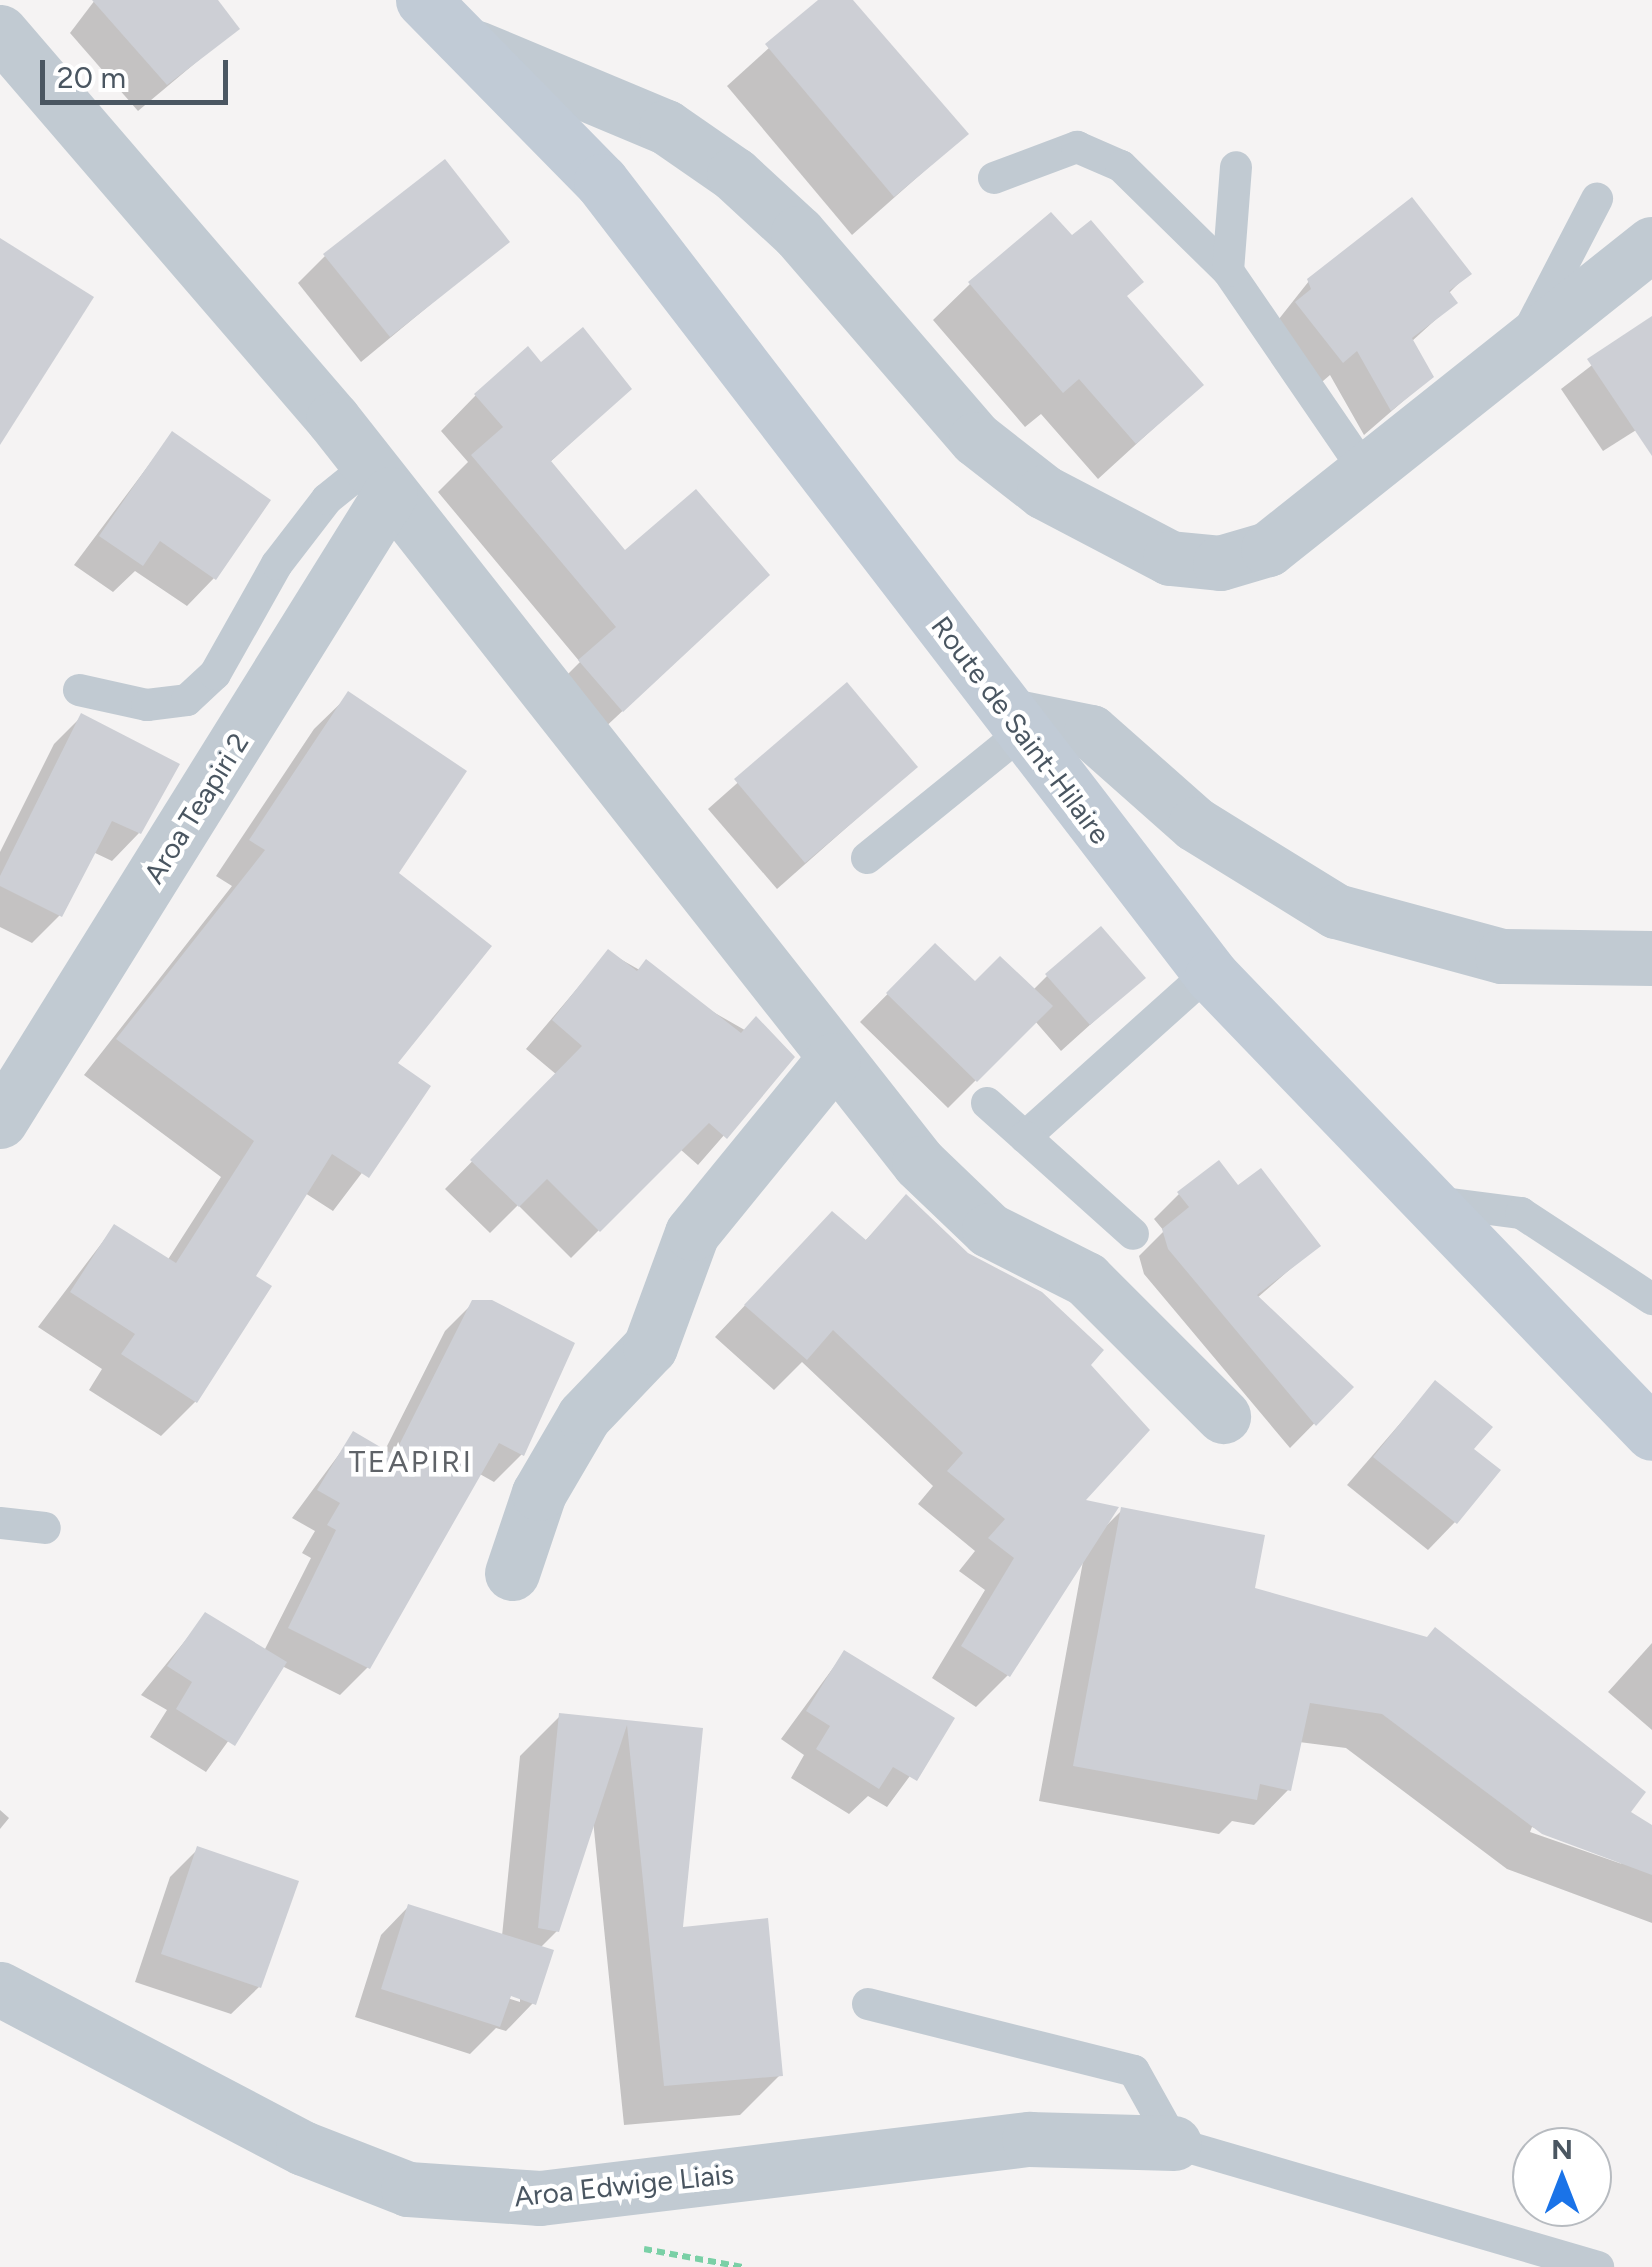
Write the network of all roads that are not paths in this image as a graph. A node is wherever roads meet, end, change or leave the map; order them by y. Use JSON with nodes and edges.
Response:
{"nodes":[{"id":1,"x":423,"y":0,"type":"edge"},
{"id":2,"x":0,"y":32,"type":"edge"},
{"id":3,"x":477,"y":48,"type":"junction"},
{"id":4,"x":1236,"y":167,"type":"dead end"},
{"id":5,"x":994,"y":178,"type":"dead end"},
{"id":6,"x":1597,"y":199,"type":"dead end"},
{"id":7,"x":1652,"y":244,"type":"edge"},
{"id":8,"x":1228,"y":270,"type":"junction"},
{"id":9,"x":1526,"y":339,"type":"junction"},
{"id":10,"x":1365,"y":471,"type":"junction"},
{"id":11,"x":379,"y":480,"type":"junction"},
{"id":12,"x":80,"y":690,"type":"dead end"},
{"id":13,"x":1020,"y":724,"type":"junction"},
{"id":14,"x":867,"y":858,"type":"dead end"},
{"id":15,"x":1652,"y":958,"type":"edge"},
{"id":16,"x":1209,"y":972,"type":"junction"},
{"id":17,"x":833,"y":1060,"type":"junction"},
{"id":18,"x":987,"y":1103,"type":"dead end"},
{"id":19,"x":0,"y":1121,"type":"edge"},
{"id":20,"x":1025,"y":1137,"type":"junction"},
{"id":21,"x":1423,"y":1200,"type":"junction"},
{"id":22,"x":1133,"y":1234,"type":"dead end"},
{"id":23,"x":1652,"y":1299,"type":"edge"},
{"id":24,"x":1223,"y":1416,"type":"dead end"},
{"id":25,"x":1652,"y":1432,"type":"edge"},
{"id":26,"x":0,"y":1524,"type":"edge"},
{"id":27,"x":45,"y":1528,"type":"dead end"},
{"id":28,"x":512,"y":1574,"type":"dead end"},
{"id":29,"x":0,"y":1989,"type":"edge"},
{"id":30,"x":868,"y":2004,"type":"dead end"},
{"id":31,"x":1174,"y":2143,"type":"junction"},
{"id":32,"x":1598,"y":2267,"type":"edge"}],
"edges":[{"from":1,"to":3,"type":"main road","name":"Route de Saint-Hilaire"},
{"from":2,"to":11,"type":"street"},
{"from":3,"to":10,"type":"street"},
{"from":3,"to":13,"type":"main road","name":"Route de Saint-Hilaire"},
{"from":4,"to":8,"type":"lane"},
{"from":5,"to":8,"type":"lane"},
{"from":6,"to":9,"type":"lane"},
{"from":7,"to":9,"type":"street"},
{"from":8,"to":10,"type":"lane"},
{"from":9,"to":10,"type":"street"},
{"from":11,"to":12,"type":"lane"},
{"from":11,"to":17,"type":"street"},
{"from":11,"to":19,"type":"street","name":"Aroa Teapiri 2"},
{"from":13,"to":14,"type":"lane"},
{"from":13,"to":15,"type":"street"},
{"from":13,"to":16,"type":"main road","name":"Route de Saint-Hilaire"},
{"from":16,"to":20,"type":"lane"},
{"from":16,"to":21,"type":"main road","name":"Route de Saint-Hilaire"},
{"from":17,"to":24,"type":"street"},
{"from":17,"to":28,"type":"street"},
{"from":18,"to":20,"type":"lane"},
{"from":20,"to":22,"type":"lane"},
{"from":21,"to":23,"type":"lane"},
{"from":21,"to":25,"type":"main road","name":"Route de Saint-Hilaire"},
{"from":26,"to":27,"type":"lane"},
{"from":29,"to":31,"type":"street","name":"Aroa Edwige Liais"},
{"from":30,"to":31,"type":"lane"},
{"from":31,"to":32,"type":"lane"}]}
